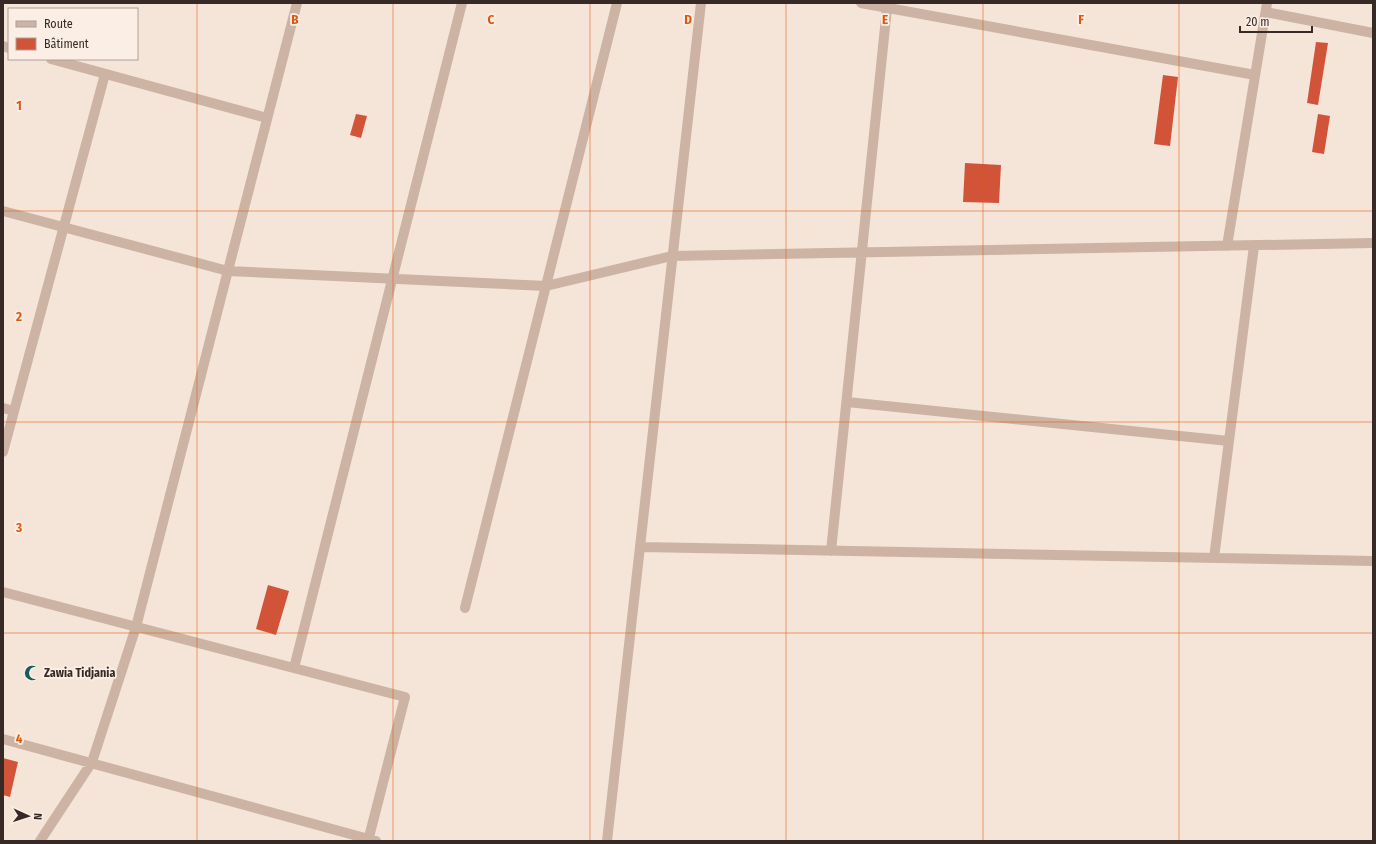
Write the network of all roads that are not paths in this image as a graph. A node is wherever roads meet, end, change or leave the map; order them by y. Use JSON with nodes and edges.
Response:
{"nodes":[{"id":1,"x":297,"y":3,"type":"edge"},
{"id":2,"x":462,"y":3,"type":"edge"},
{"id":3,"x":617,"y":3,"type":"edge"},
{"id":4,"x":701,"y":3,"type":"edge"},
{"id":5,"x":861,"y":3,"type":"edge"},
{"id":6,"x":886,"y":8,"type":"junction"},
{"id":7,"x":1267,"y":8,"type":"edge"},
{"id":8,"x":1373,"y":33,"type":"edge"},
{"id":9,"x":55,"y":60,"type":"edge"},
{"id":10,"x":105,"y":74,"type":"junction"},
{"id":11,"x":1255,"y":75,"type":"junction"},
{"id":12,"x":267,"y":118,"type":"junction"},
{"id":13,"x":3,"y":211,"type":"edge"},
{"id":14,"x":64,"y":227,"type":"junction"},
{"id":15,"x":1373,"y":243,"type":"edge"},
{"id":16,"x":1227,"y":246,"type":"junction"},
{"id":17,"x":1254,"y":246,"type":"junction"},
{"id":18,"x":862,"y":252,"type":"junction"},
{"id":19,"x":672,"y":256,"type":"junction"},
{"id":20,"x":228,"y":271,"type":"junction"},
{"id":21,"x":392,"y":279,"type":"junction"},
{"id":22,"x":546,"y":286,"type":"junction"},
{"id":23,"x":847,"y":402,"type":"junction"},
{"id":24,"x":3,"y":408,"type":"edge"},
{"id":25,"x":14,"y":411,"type":"junction"},
{"id":26,"x":1229,"y":441,"type":"junction"},
{"id":27,"x":3,"y":452,"type":"edge"},
{"id":28,"x":640,"y":547,"type":"junction"},
{"id":29,"x":831,"y":551,"type":"junction"},
{"id":30,"x":1214,"y":558,"type":"junction"},
{"id":31,"x":1373,"y":561,"type":"edge"},
{"id":32,"x":3,"y":592,"type":"edge"},
{"id":33,"x":465,"y":608,"type":"dead end"},
{"id":34,"x":136,"y":627,"type":"junction"},
{"id":35,"x":294,"y":668,"type":"junction"},
{"id":36,"x":3,"y":739,"type":"edge"},
{"id":37,"x":92,"y":762,"type":"junction"},
{"id":38,"x":371,"y":840,"type":"edge"},
{"id":39,"x":40,"y":841,"type":"edge"},
{"id":40,"x":607,"y":841,"type":"edge"}],
"edges":[{"from":1,"to":12,"type":"street"},
{"from":2,"to":21,"type":"street"},
{"from":3,"to":22,"type":"street"},
{"from":4,"to":19,"type":"street"},
{"from":5,"to":6,"type":"street"},
{"from":6,"to":11,"type":"street"},
{"from":6,"to":18,"type":"street"},
{"from":7,"to":8,"type":"street"},
{"from":7,"to":11,"type":"street"},
{"from":9,"to":10,"type":"street"},
{"from":10,"to":12,"type":"street"},
{"from":10,"to":14,"type":"street"},
{"from":11,"to":16,"type":"street"},
{"from":12,"to":20,"type":"street"},
{"from":13,"to":14,"type":"street"},
{"from":14,"to":20,"type":"street"},
{"from":14,"to":25,"type":"street"},
{"from":15,"to":17,"type":"street"},
{"from":16,"to":17,"type":"street"},
{"from":16,"to":18,"type":"street"},
{"from":17,"to":26,"type":"street"},
{"from":18,"to":19,"type":"street"},
{"from":18,"to":23,"type":"street"},
{"from":19,"to":22,"type":"street"},
{"from":19,"to":28,"type":"street"},
{"from":20,"to":21,"type":"street"},
{"from":20,"to":34,"type":"street"},
{"from":21,"to":22,"type":"street"},
{"from":21,"to":35,"type":"street"},
{"from":22,"to":33,"type":"street"},
{"from":23,"to":26,"type":"street"},
{"from":23,"to":29,"type":"street"},
{"from":24,"to":25,"type":"street"},
{"from":25,"to":27,"type":"street"},
{"from":26,"to":30,"type":"street"},
{"from":28,"to":29,"type":"street"},
{"from":28,"to":40,"type":"street"},
{"from":29,"to":30,"type":"street"},
{"from":30,"to":31,"type":"street"},
{"from":32,"to":34,"type":"street"},
{"from":34,"to":35,"type":"street"},
{"from":34,"to":37,"type":"street"},
{"from":35,"to":38,"type":"street"},
{"from":36,"to":37,"type":"street"},
{"from":37,"to":38,"type":"street"},
{"from":37,"to":39,"type":"street"}]}
